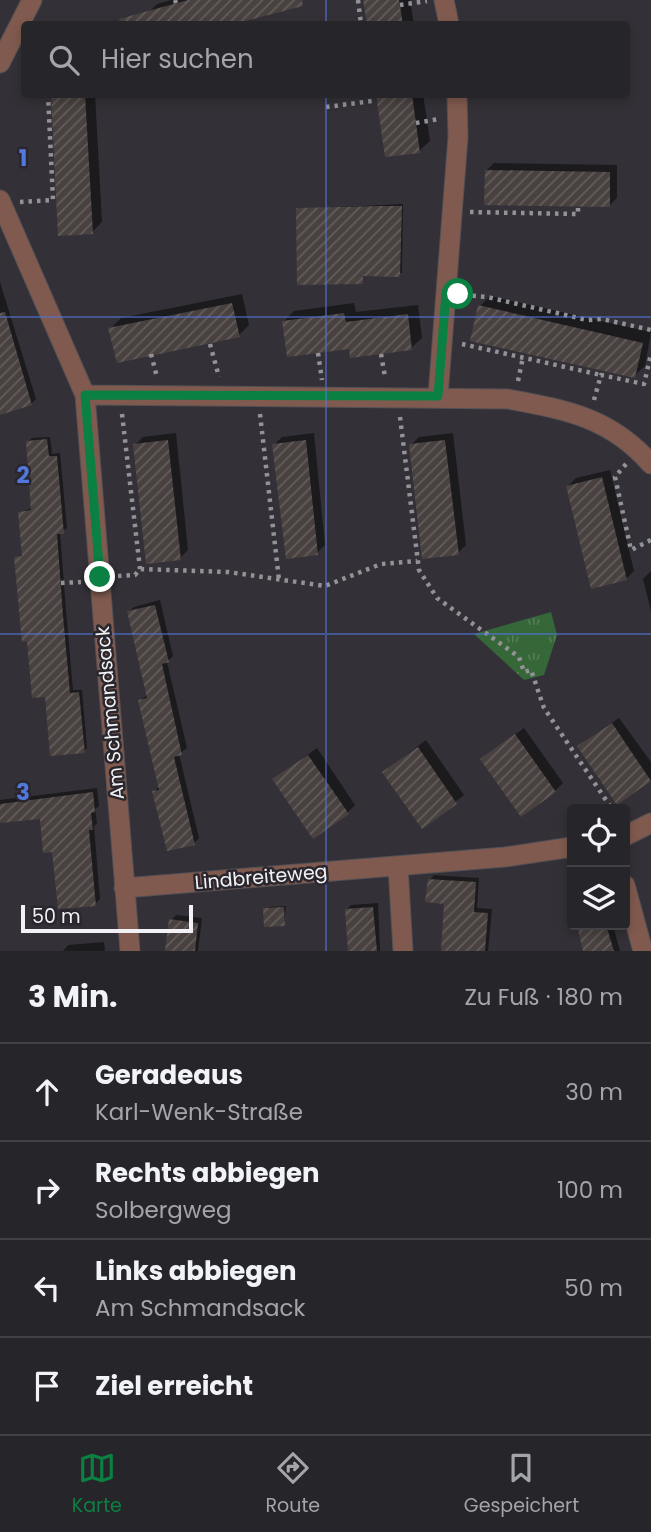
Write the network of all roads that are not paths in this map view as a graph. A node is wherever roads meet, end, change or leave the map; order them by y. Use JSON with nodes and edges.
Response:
{"nodes":[{"id":1,"x":32,"y":0,"type":"edge"},
{"id":2,"x":444,"y":0,"type":"edge"},
{"id":3,"x":21,"y":21,"type":"edge"},
{"id":4,"x":448,"y":21,"type":"edge"},
{"id":5,"x":21,"y":22,"type":"edge"},
{"id":6,"x":0,"y":63,"type":"edge"},
{"id":7,"x":457,"y":98,"type":"edge"},
{"id":8,"x":9,"y":201,"type":"edge"},
{"id":9,"x":85,"y":395,"type":"junction"},
{"id":10,"x":438,"y":396,"type":"junction"},
{"id":11,"x":651,"y":464,"type":"edge"},
{"id":12,"x":651,"y":823,"type":"edge"},
{"id":13,"x":630,"y":834,"type":"edge"},
{"id":14,"x":567,"y":848,"type":"edge"},
{"id":15,"x":398,"y":866,"type":"junction"},
{"id":16,"x":124,"y":888,"type":"junction"},
{"id":17,"x":630,"y":903,"type":"edge"},
{"id":18,"x":130,"y":951,"type":"edge"},
{"id":19,"x":403,"y":951,"type":"edge"},
{"id":20,"x":643,"y":951,"type":"edge"}],
"edges":[{"from":1,"to":3,"type":"street"},
{"from":2,"to":4,"type":"street"},
{"from":5,"to":6,"type":"street"},
{"from":7,"to":10,"type":"street"},
{"from":8,"to":9,"type":"street","name":"Am Schmandsack"},
{"from":9,"to":10,"type":"street"},
{"from":9,"to":16,"type":"street","name":"Am Schmandsack"},
{"from":10,"to":11,"type":"street"},
{"from":12,"to":13,"type":"street"},
{"from":14,"to":15,"type":"street","name":"Lindbreiteweg"},
{"from":15,"to":16,"type":"street","name":"Lindbreiteweg"},
{"from":15,"to":19,"type":"street"},
{"from":16,"to":18,"type":"street","name":"Am Schmandsack"},
{"from":17,"to":20,"type":"street"}]}
